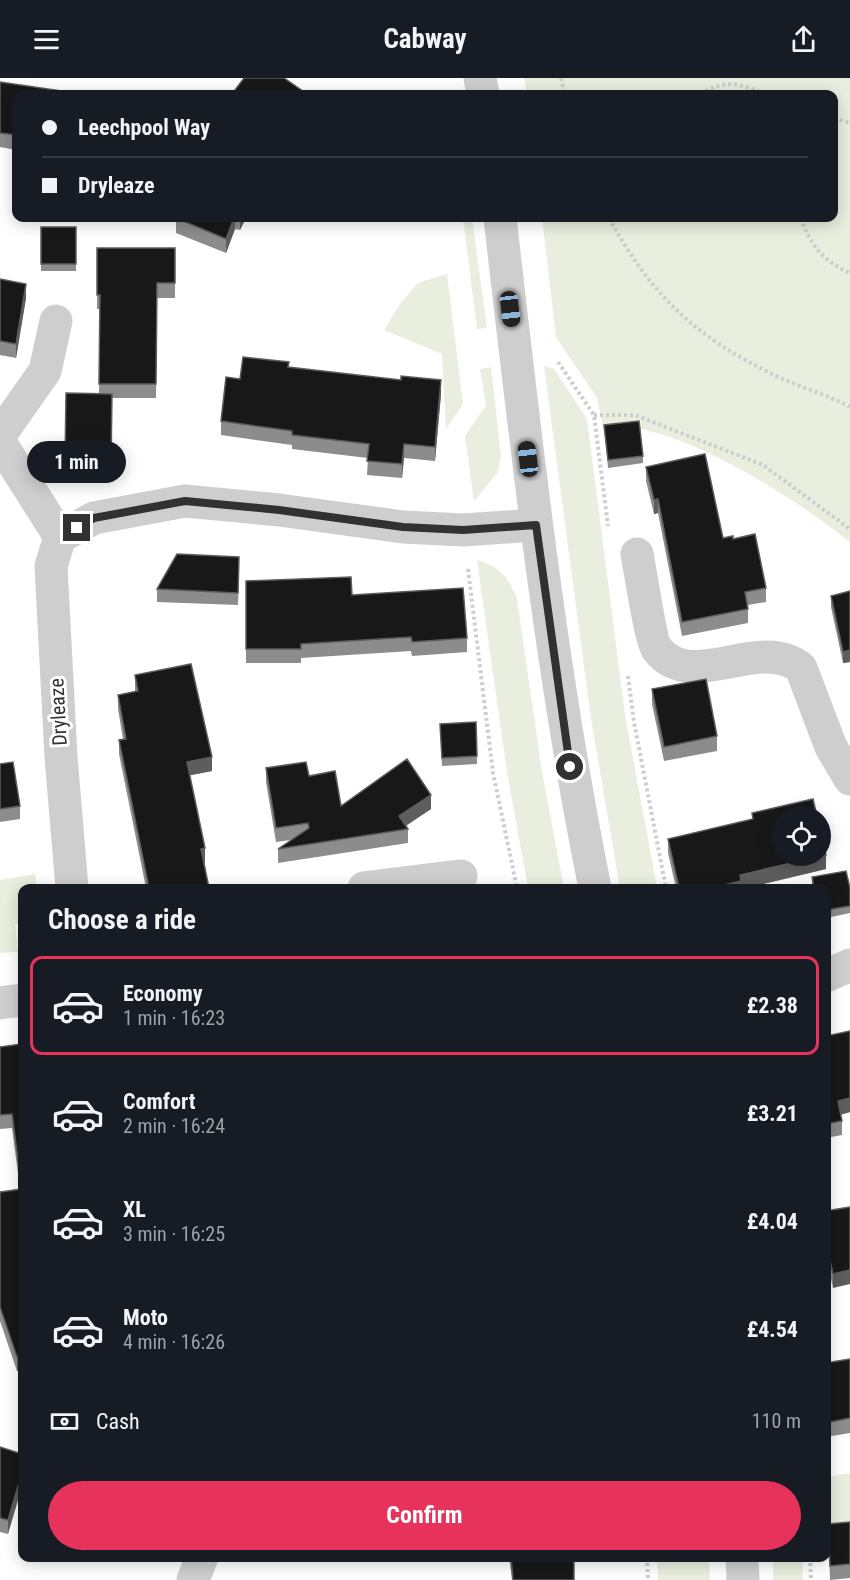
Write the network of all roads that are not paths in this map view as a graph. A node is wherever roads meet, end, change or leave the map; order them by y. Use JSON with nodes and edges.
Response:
{"nodes":[{"id":1,"x":500,"y":222,"type":"edge"},
{"id":2,"x":56,"y":321,"type":"dead end"},
{"id":3,"x":0,"y":435,"type":"edge"},
{"id":4,"x":0,"y":442,"type":"edge"},
{"id":5,"x":536,"y":525,"type":"junction"},
{"id":6,"x":60,"y":537,"type":"junction"},
{"id":7,"x":637,"y":554,"type":"dead end"},
{"id":8,"x":850,"y":779,"type":"edge"},
{"id":9,"x":462,"y":871,"type":"edge"},
{"id":10,"x":72,"y":884,"type":"edge"},
{"id":11,"x":387,"y":884,"type":"edge"},
{"id":12,"x":594,"y":884,"type":"edge"},
{"id":13,"x":850,"y":965,"type":"edge"},
{"id":14,"x":831,"y":974,"type":"edge"},
{"id":15,"x":18,"y":1001,"type":"edge"},
{"id":16,"x":0,"y":1003,"type":"edge"},
{"id":17,"x":200,"y":1562,"type":"edge"},
{"id":18,"x":742,"y":1562,"type":"edge"},
{"id":19,"x":193,"y":1580,"type":"edge"},
{"id":20,"x":743,"y":1580,"type":"edge"}],
"edges":[{"from":1,"to":5,"type":"street"},
{"from":2,"to":3,"type":"street"},
{"from":4,"to":6,"type":"street"},
{"from":5,"to":6,"type":"street"},
{"from":5,"to":12,"type":"street"},
{"from":6,"to":10,"type":"street","name":"Dryleaze"},
{"from":7,"to":8,"type":"street"},
{"from":9,"to":11,"type":"street"},
{"from":13,"to":14,"type":"street"},
{"from":15,"to":16,"type":"street"},
{"from":17,"to":19,"type":"street"},
{"from":18,"to":20,"type":"street"}]}
